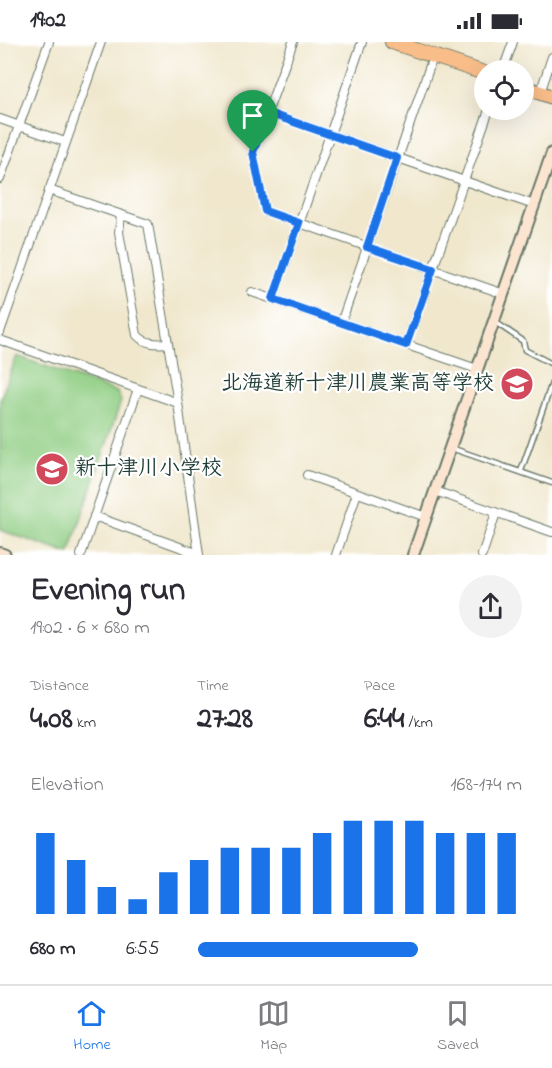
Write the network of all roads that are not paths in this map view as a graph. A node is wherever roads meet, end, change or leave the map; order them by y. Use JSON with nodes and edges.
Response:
{"nodes":[{"id":1,"x":49,"y":42,"type":"edge"},
{"id":2,"x":101,"y":42,"type":"edge"},
{"id":3,"x":293,"y":42,"type":"edge"},
{"id":4,"x":362,"y":42,"type":"edge"},
{"id":5,"x":392,"y":42,"type":"edge"},
{"id":6,"x":513,"y":42,"type":"edge"},
{"id":7,"x":434,"y":57,"type":"junction"},
{"id":8,"x":552,"y":57,"type":"edge"},
{"id":9,"x":507,"y":60,"type":"edge"},
{"id":10,"x":474,"y":70,"type":"edge"},
{"id":11,"x":546,"y":95,"type":"edge"},
{"id":12,"x":268,"y":113,"type":"junction"},
{"id":13,"x":0,"y":119,"type":"edge"},
{"id":14,"x":485,"y":120,"type":"edge"},
{"id":15,"x":18,"y":126,"type":"junction"},
{"id":16,"x":329,"y":134,"type":"junction"},
{"id":17,"x":65,"y":142,"type":"junction"},
{"id":18,"x":552,"y":153,"type":"edge"},
{"id":19,"x":397,"y":158,"type":"junction"},
{"id":20,"x":3,"y":161,"type":"edge"},
{"id":21,"x":0,"y":179,"type":"edge"},
{"id":22,"x":464,"y":181,"type":"junction"},
{"id":23,"x":49,"y":190,"type":"junction"},
{"id":24,"x":534,"y":205,"type":"junction"},
{"id":25,"x":121,"y":215,"type":"junction"},
{"id":26,"x":299,"y":223,"type":"junction"},
{"id":27,"x":367,"y":247,"type":"junction"},
{"id":28,"x":433,"y":269,"type":"junction"},
{"id":29,"x":252,"y":292,"type":"dead end"},
{"id":30,"x":504,"y":294,"type":"junction"},
{"id":31,"x":273,"y":299,"type":"junction"},
{"id":32,"x":494,"y":322,"type":"junction"},
{"id":33,"x":340,"y":323,"type":"junction"},
{"id":34,"x":0,"y":332,"type":"edge"},
{"id":35,"x":0,"y":340,"type":"edge"},
{"id":36,"x":168,"y":343,"type":"junction"},
{"id":37,"x":406,"y":345,"type":"junction"},
{"id":38,"x":552,"y":364,"type":"edge"},
{"id":39,"x":477,"y":369,"type":"junction"},
{"id":40,"x":552,"y":383,"type":"edge"},
{"id":41,"x":138,"y":390,"type":"junction"},
{"id":42,"x":178,"y":403,"type":"junction"},
{"id":43,"x":450,"y":448,"type":"junction"},
{"id":44,"x":521,"y":471,"type":"junction"},
{"id":45,"x":307,"y":475,"type":"dead end"},
{"id":46,"x":552,"y":483,"type":"edge"},
{"id":47,"x":435,"y":491,"type":"junction"},
{"id":48,"x":357,"y":493,"type":"junction"},
{"id":49,"x":496,"y":513,"type":"junction"},
{"id":50,"x":94,"y":516,"type":"junction"},
{"id":51,"x":426,"y":517,"type":"junction"},
{"id":52,"x":552,"y":532,"type":"edge"},
{"id":53,"x":0,"y":553,"type":"edge"},
{"id":54,"x":199,"y":554,"type":"edge"},
{"id":55,"x":5,"y":555,"type":"edge"},
{"id":56,"x":81,"y":555,"type":"edge"},
{"id":57,"x":336,"y":555,"type":"edge"},
{"id":58,"x":413,"y":555,"type":"edge"},
{"id":59,"x":482,"y":555,"type":"edge"}],
"edges":[{"from":1,"to":15,"type":"street"},
{"from":2,"to":17,"type":"street"},
{"from":3,"to":12,"type":"street"},
{"from":4,"to":16,"type":"street"},
{"from":5,"to":7,"type":"highway"},
{"from":6,"to":9,"type":"street"},
{"from":7,"to":10,"type":"highway"},
{"from":7,"to":19,"type":"street"},
{"from":8,"to":11,"type":"street"},
{"from":12,"to":16,"type":"street"},
{"from":12,"to":26,"type":"street"},
{"from":13,"to":15,"type":"street"},
{"from":14,"to":22,"type":"street"},
{"from":15,"to":17,"type":"street"},
{"from":15,"to":20,"type":"street"},
{"from":16,"to":19,"type":"street"},
{"from":16,"to":26,"type":"street"},
{"from":17,"to":23,"type":"street"},
{"from":18,"to":24,"type":"street"},
{"from":19,"to":22,"type":"street"},
{"from":19,"to":27,"type":"street"},
{"from":20,"to":21,"type":"street"},
{"from":22,"to":24,"type":"street"},
{"from":22,"to":28,"type":"street"},
{"from":23,"to":25,"type":"street"},
{"from":23,"to":34,"type":"street"},
{"from":24,"to":30,"type":"street"},
{"from":25,"to":36,"type":"street"},
{"from":25,"to":36,"type":"street"},
{"from":26,"to":27,"type":"street"},
{"from":26,"to":31,"type":"street"},
{"from":27,"to":28,"type":"street"},
{"from":27,"to":33,"type":"street"},
{"from":28,"to":30,"type":"street"},
{"from":28,"to":37,"type":"street"},
{"from":29,"to":31,"type":"street"},
{"from":30,"to":32,"type":"street"},
{"from":31,"to":33,"type":"street"},
{"from":32,"to":38,"type":"lane"},
{"from":32,"to":39,"type":"street"},
{"from":33,"to":37,"type":"street"},
{"from":35,"to":41,"type":"street"},
{"from":36,"to":42,"type":"street"},
{"from":37,"to":39,"type":"street"},
{"from":39,"to":43,"type":"street"},
{"from":40,"to":44,"type":"lane"},
{"from":41,"to":42,"type":"street"},
{"from":41,"to":50,"type":"street"},
{"from":42,"to":54,"type":"street"},
{"from":43,"to":44,"type":"lane"},
{"from":43,"to":47,"type":"street"},
{"from":44,"to":46,"type":"lane"},
{"from":45,"to":48,"type":"street"},
{"from":47,"to":49,"type":"street"},
{"from":47,"to":51,"type":"street"},
{"from":48,"to":51,"type":"street"},
{"from":48,"to":57,"type":"street"},
{"from":49,"to":52,"type":"street"},
{"from":49,"to":59,"type":"street"},
{"from":50,"to":54,"type":"street"},
{"from":50,"to":56,"type":"street"},
{"from":51,"to":58,"type":"street"},
{"from":53,"to":55,"type":"street"}]}
